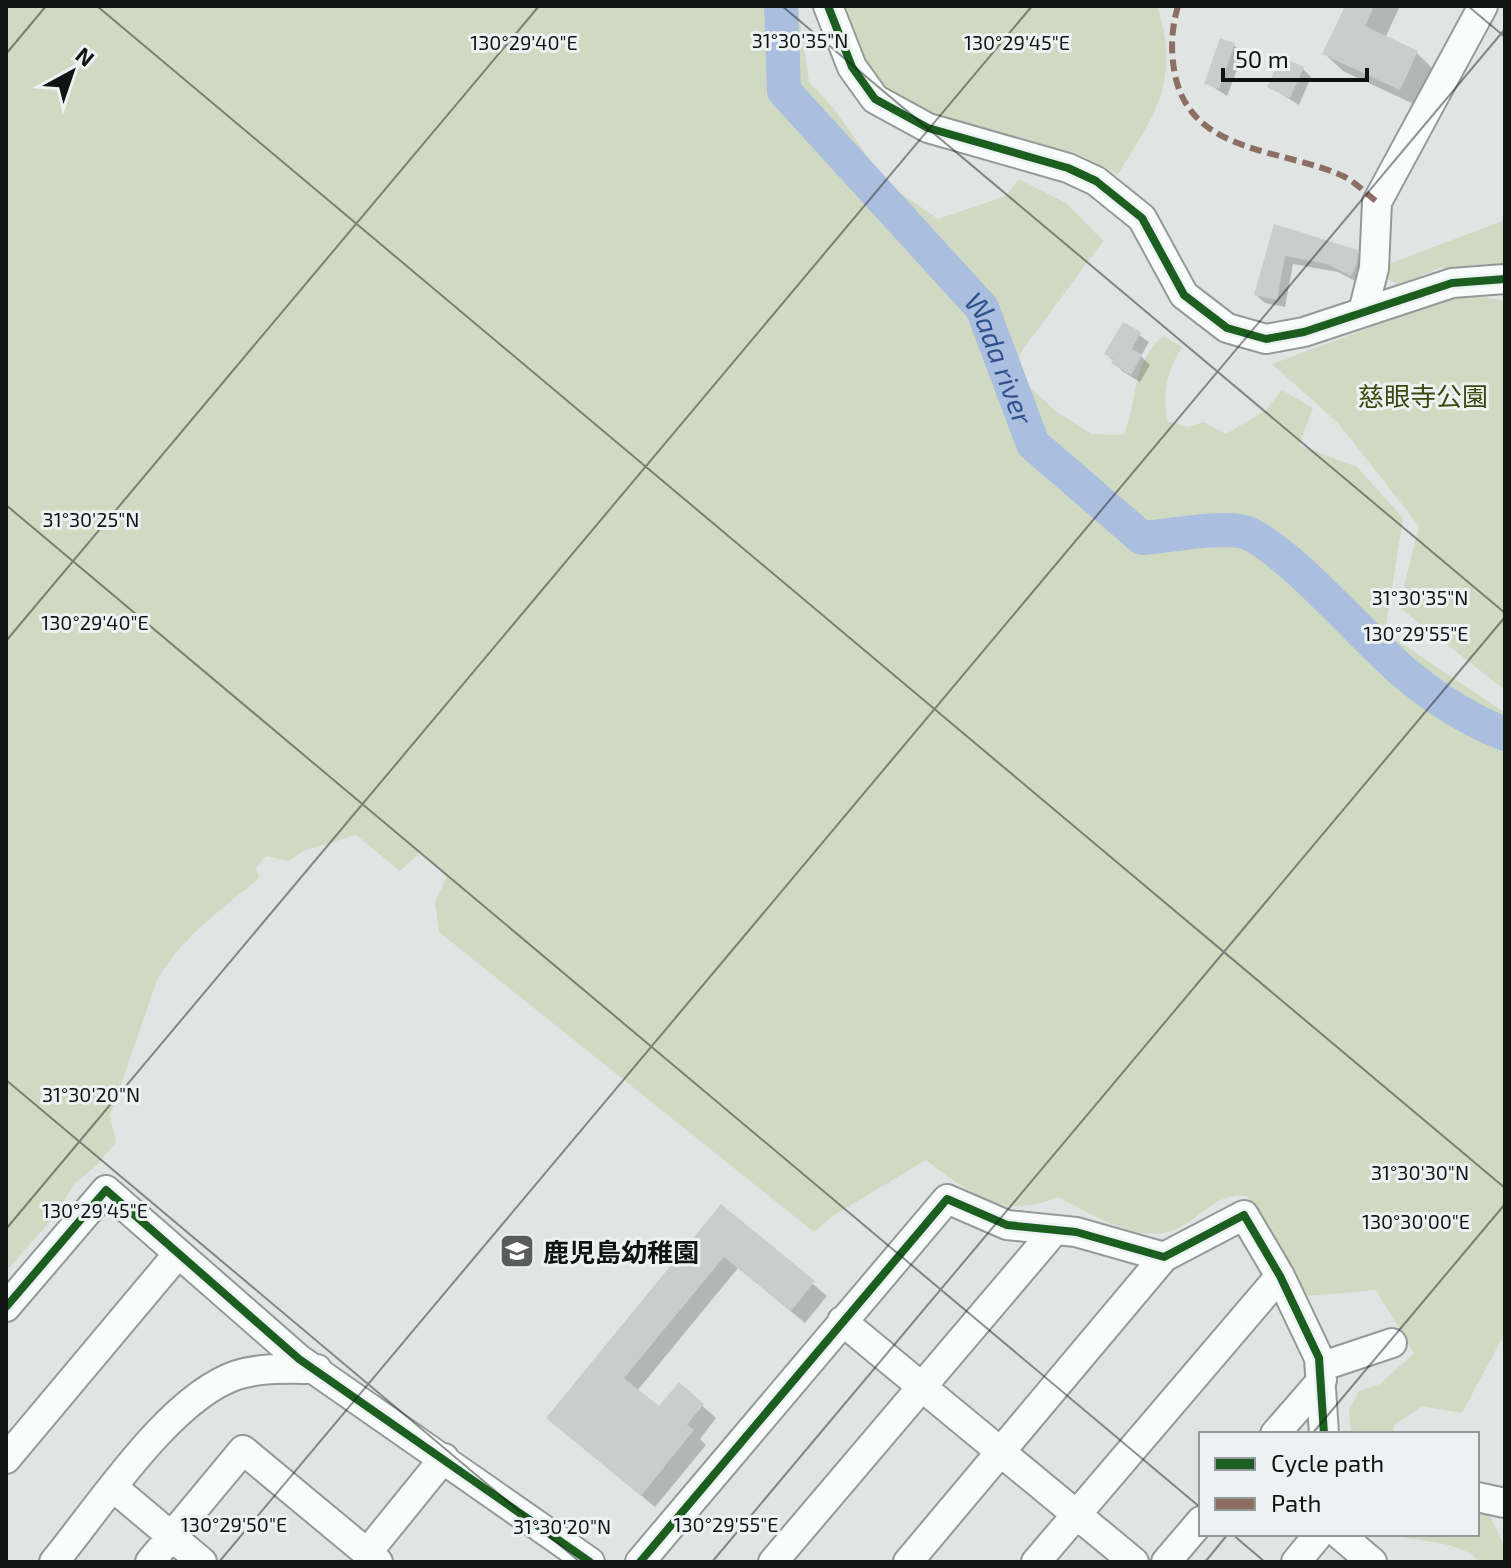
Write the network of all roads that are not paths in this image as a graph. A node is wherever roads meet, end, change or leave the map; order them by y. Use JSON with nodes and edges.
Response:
{"nodes":[{"id":1,"x":828,"y":6,"type":"edge"},
{"id":2,"x":1483,"y":6,"type":"edge"},
{"id":3,"x":1505,"y":279,"type":"edge"},
{"id":4,"x":1363,"y":312,"type":"junction"},
{"id":5,"x":1055,"y":1230,"type":"junction"},
{"id":6,"x":177,"y":1255,"type":"junction"},
{"id":7,"x":1164,"y":1257,"type":"junction"},
{"id":8,"x":1280,"y":1276,"type":"junction"},
{"id":9,"x":6,"y":1307,"type":"edge"},
{"id":10,"x":842,"y":1321,"type":"junction"},
{"id":11,"x":1392,"y":1343,"type":"dead end"},
{"id":12,"x":317,"y":1369,"type":"junction"},
{"id":13,"x":1321,"y":1374,"type":"junction"},
{"id":14,"x":920,"y":1386,"type":"junction"},
{"id":15,"x":1277,"y":1432,"type":"edge"},
{"id":16,"x":1324,"y":1432,"type":"edge"},
{"id":17,"x":1000,"y":1451,"type":"junction"},
{"id":18,"x":444,"y":1458,"type":"junction"},
{"id":19,"x":6,"y":1459,"type":"edge"},
{"id":20,"x":114,"y":1488,"type":"junction"},
{"id":21,"x":1479,"y":1497,"type":"edge"},
{"id":22,"x":1505,"y":1503,"type":"edge"},
{"id":23,"x":1077,"y":1513,"type":"junction"},
{"id":24,"x":1199,"y":1523,"type":"edge"},
{"id":25,"x":172,"y":1536,"type":"junction"},
{"id":26,"x":1317,"y":1536,"type":"edge"},
{"id":27,"x":1341,"y":1536,"type":"edge"},
{"id":28,"x":372,"y":1558,"type":"edge"},
{"id":29,"x":54,"y":1562,"type":"edge"},
{"id":30,"x":150,"y":1562,"type":"edge"},
{"id":31,"x":202,"y":1562,"type":"edge"},
{"id":32,"x":590,"y":1562,"type":"edge"},
{"id":33,"x":640,"y":1562,"type":"edge"},
{"id":34,"x":773,"y":1562,"type":"edge"},
{"id":35,"x":908,"y":1562,"type":"edge"},
{"id":36,"x":1036,"y":1562,"type":"edge"},
{"id":37,"x":1134,"y":1562,"type":"edge"},
{"id":38,"x":1166,"y":1562,"type":"edge"},
{"id":39,"x":1296,"y":1562,"type":"edge"},
{"id":40,"x":1372,"y":1562,"type":"edge"}],
"edges":[{"from":1,"to":4,"type":"street"},
{"from":2,"to":4,"type":"street"},
{"from":3,"to":4,"type":"street"},
{"from":5,"to":7,"type":"street"},
{"from":5,"to":10,"type":"street"},
{"from":5,"to":14,"type":"street"},
{"from":6,"to":9,"type":"street"},
{"from":6,"to":12,"type":"street"},
{"from":6,"to":19,"type":"street"},
{"from":7,"to":8,"type":"street"},
{"from":7,"to":17,"type":"street"},
{"from":8,"to":13,"type":"street"},
{"from":8,"to":23,"type":"street"},
{"from":10,"to":14,"type":"street"},
{"from":10,"to":33,"type":"street"},
{"from":11,"to":13,"type":"street"},
{"from":12,"to":18,"type":"street"},
{"from":12,"to":20,"type":"street"},
{"from":13,"to":15,"type":"street"},
{"from":13,"to":16,"type":"street"},
{"from":14,"to":17,"type":"street"},
{"from":14,"to":34,"type":"street"},
{"from":17,"to":23,"type":"street"},
{"from":17,"to":35,"type":"street"},
{"from":18,"to":28,"type":"street"},
{"from":18,"to":32,"type":"street"},
{"from":20,"to":25,"type":"street"},
{"from":20,"to":29,"type":"street"},
{"from":21,"to":22,"type":"street"},
{"from":23,"to":36,"type":"street"},
{"from":23,"to":37,"type":"street"},
{"from":24,"to":38,"type":"street"},
{"from":25,"to":28,"type":"street"},
{"from":25,"to":30,"type":"street"},
{"from":25,"to":31,"type":"street"},
{"from":26,"to":39,"type":"street"},
{"from":27,"to":40,"type":"street"}]}
